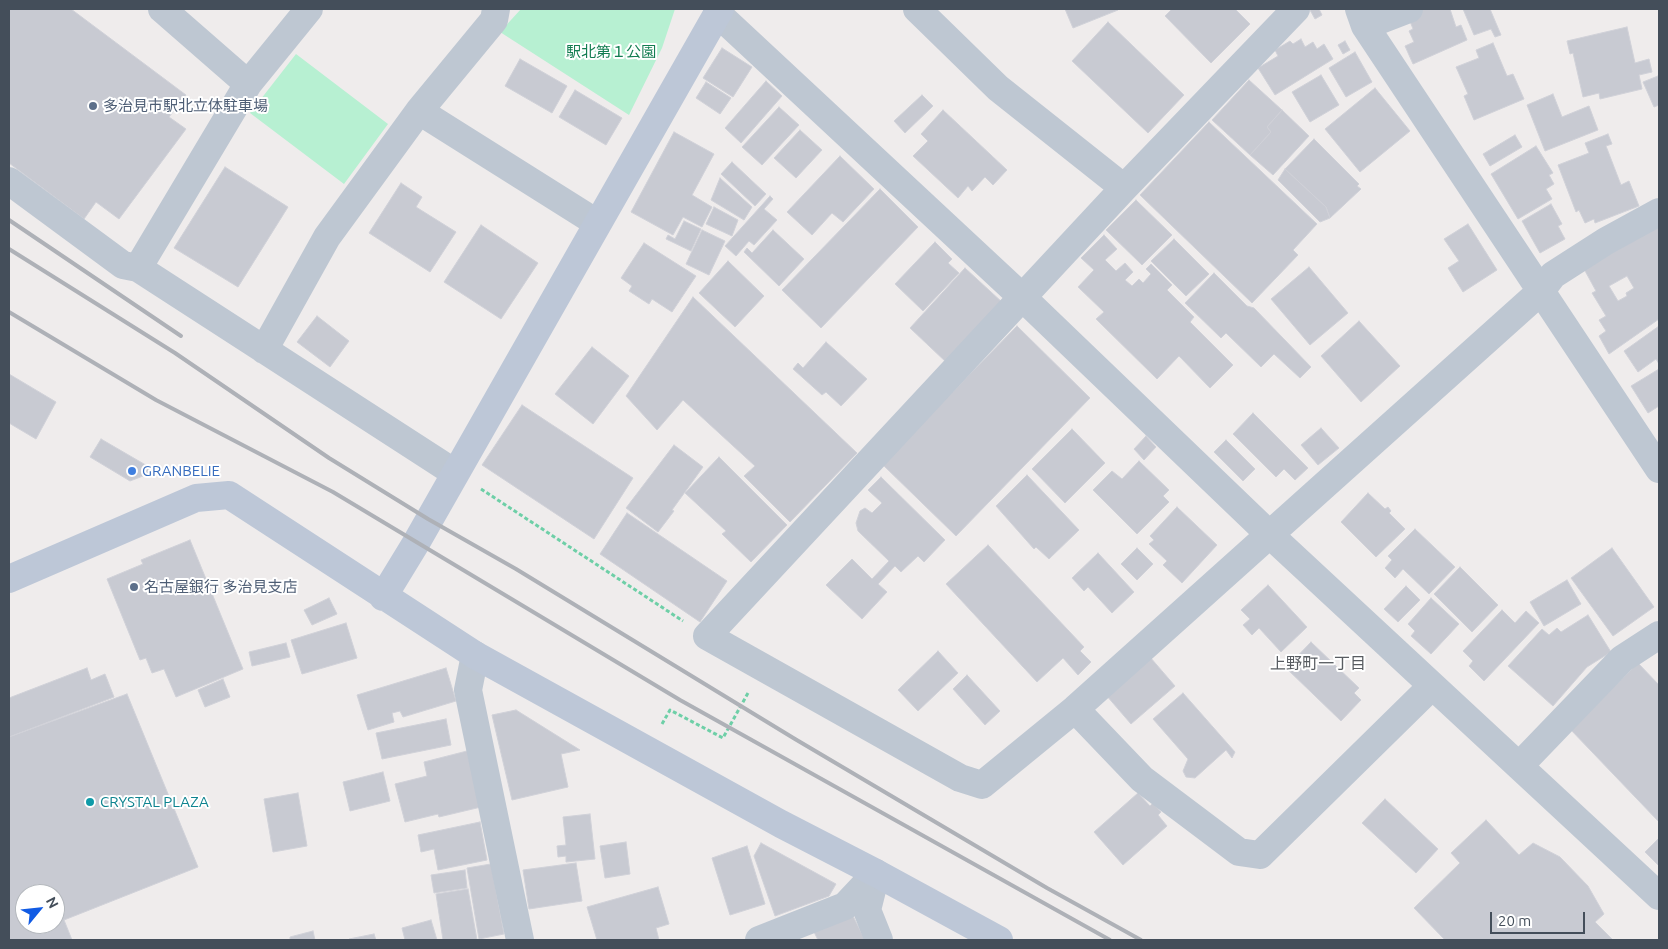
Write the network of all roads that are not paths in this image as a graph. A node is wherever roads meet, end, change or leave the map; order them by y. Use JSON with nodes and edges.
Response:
{"nodes":[{"id":1,"x":162,"y":9,"type":"edge"},
{"id":2,"x":309,"y":9,"type":"edge"},
{"id":3,"x":496,"y":9,"type":"edge"},
{"id":4,"x":916,"y":9,"type":"edge"},
{"id":5,"x":1296,"y":9,"type":"edge"},
{"id":6,"x":1409,"y":9,"type":"edge"},
{"id":7,"x":718,"y":11,"type":"edge"},
{"id":8,"x":1362,"y":17,"type":"edge"},
{"id":9,"x":248,"y":84,"type":"junction"},
{"id":10,"x":419,"y":112,"type":"junction"},
{"id":11,"x":9,"y":181,"type":"edge"},
{"id":12,"x":1124,"y":188,"type":"junction"},
{"id":13,"x":1659,"y":212,"type":"edge"},
{"id":14,"x":597,"y":223,"type":"junction"},
{"id":15,"x":138,"y":268,"type":"junction"},
{"id":16,"x":1540,"y":292,"type":"junction"},
{"id":17,"x":1022,"y":297,"type":"junction"},
{"id":18,"x":264,"y":350,"type":"junction"},
{"id":19,"x":1659,"y":469,"type":"edge"},
{"id":20,"x":455,"y":473,"type":"junction"},
{"id":21,"x":1269,"y":534,"type":"junction"},
{"id":22,"x":9,"y":580,"type":"edge"},
{"id":23,"x":383,"y":597,"type":"junction"},
{"id":24,"x":1659,"y":635,"type":"edge"},
{"id":25,"x":474,"y":655,"type":"junction"},
{"id":26,"x":1432,"y":686,"type":"junction"},
{"id":27,"x":1075,"y":709,"type":"junction"},
{"id":28,"x":1520,"y":765,"type":"junction"},
{"id":29,"x":876,"y":872,"type":"junction"},
{"id":30,"x":1659,"y":896,"type":"edge"},
{"id":31,"x":520,"y":940,"type":"edge"},
{"id":32,"x":760,"y":940,"type":"edge"},
{"id":33,"x":879,"y":940,"type":"edge"},
{"id":34,"x":999,"y":940,"type":"edge"}],
"edges":[{"from":1,"to":9,"type":"street"},
{"from":2,"to":9,"type":"street"},
{"from":3,"to":10,"type":"street"},
{"from":4,"to":12,"type":"street"},
{"from":5,"to":12,"type":"street"},
{"from":6,"to":8,"type":"street"},
{"from":7,"to":14,"type":"street"},
{"from":7,"to":17,"type":"street"},
{"from":8,"to":16,"type":"street"},
{"from":9,"to":15,"type":"street"},
{"from":10,"to":14,"type":"street"},
{"from":10,"to":18,"type":"street"},
{"from":11,"to":15,"type":"street"},
{"from":12,"to":17,"type":"street"},
{"from":13,"to":16,"type":"street"},
{"from":14,"to":20,"type":"street"},
{"from":15,"to":18,"type":"street"},
{"from":16,"to":19,"type":"street"},
{"from":16,"to":21,"type":"street"},
{"from":17,"to":21,"type":"street"},
{"from":17,"to":27,"type":"street"},
{"from":18,"to":20,"type":"street"},
{"from":20,"to":23,"type":"street"},
{"from":21,"to":26,"type":"street"},
{"from":21,"to":27,"type":"street"},
{"from":22,"to":23,"type":"street"},
{"from":23,"to":25,"type":"street"},
{"from":24,"to":28,"type":"street"},
{"from":25,"to":29,"type":"street"},
{"from":25,"to":31,"type":"street"},
{"from":26,"to":27,"type":"street"},
{"from":26,"to":28,"type":"street"},
{"from":28,"to":30,"type":"street"},
{"from":29,"to":32,"type":"street"},
{"from":29,"to":33,"type":"street"},
{"from":29,"to":34,"type":"street"}]}
